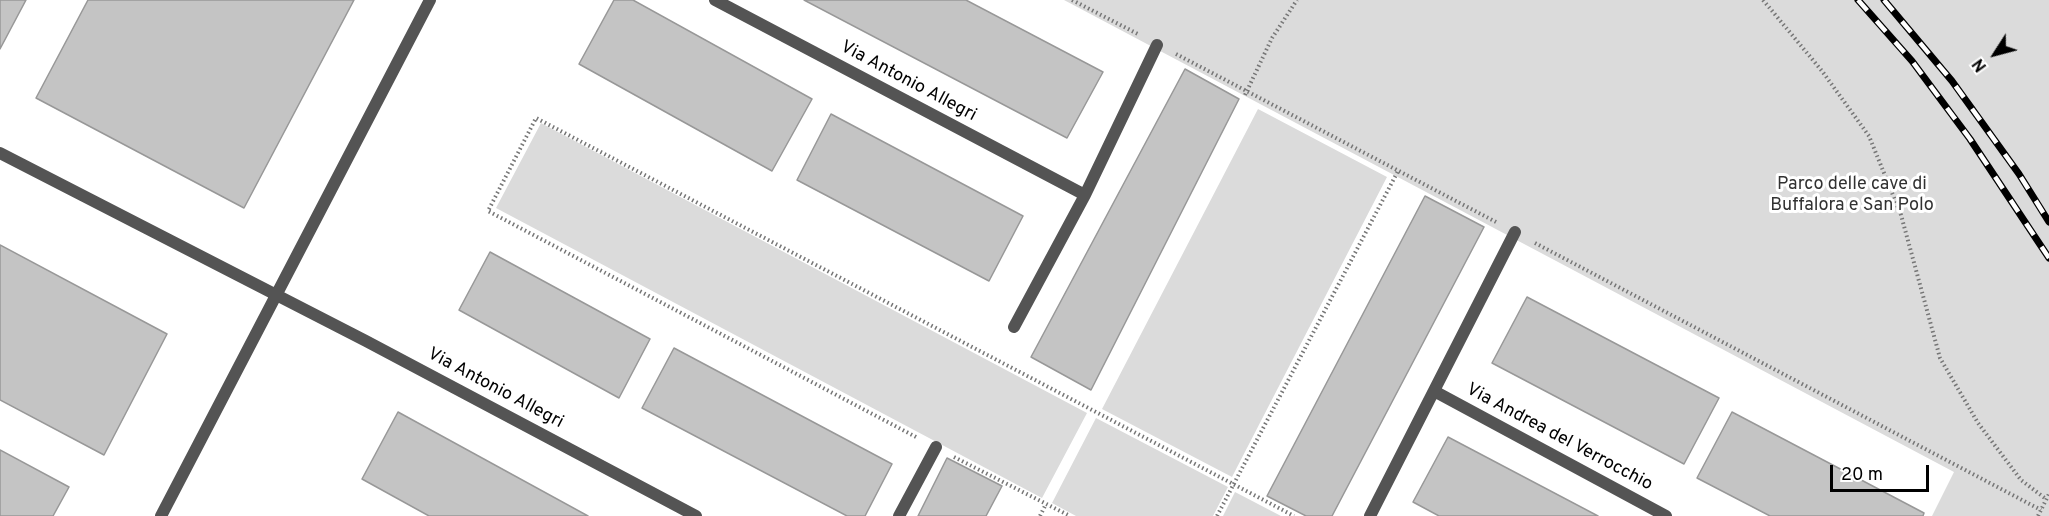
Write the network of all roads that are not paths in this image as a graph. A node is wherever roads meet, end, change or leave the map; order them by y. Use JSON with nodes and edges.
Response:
{"nodes":[{"id":1,"x":430,"y":0,"type":"edge"},
{"id":2,"x":715,"y":0,"type":"edge"},
{"id":3,"x":1157,"y":45,"type":"road end"},
{"id":4,"x":0,"y":153,"type":"edge"},
{"id":5,"x":1085,"y":195,"type":"junction"},
{"id":6,"x":1515,"y":232,"type":"road end"},
{"id":7,"x":276,"y":296,"type":"junction"},
{"id":8,"x":1014,"y":327,"type":"dead end"},
{"id":9,"x":1434,"y":392,"type":"junction"},
{"id":10,"x":936,"y":447,"type":"road end"},
{"id":11,"x":161,"y":516,"type":"edge"},
{"id":12,"x":696,"y":516,"type":"edge"},
{"id":13,"x":899,"y":516,"type":"edge"},
{"id":14,"x":1370,"y":516,"type":"edge"},
{"id":15,"x":1666,"y":516,"type":"edge"}],
"edges":[{"from":1,"to":7,"type":"street"},
{"from":2,"to":5,"type":"street","name":"Via Antonio Allegri"},
{"from":3,"to":5,"type":"street"},
{"from":4,"to":7,"type":"street","name":"Via Antonio Allegri"},
{"from":5,"to":8,"type":"street"},
{"from":6,"to":9,"type":"street"},
{"from":7,"to":11,"type":"street"},
{"from":7,"to":12,"type":"street","name":"Via Antonio Allegri"},
{"from":9,"to":14,"type":"street"},
{"from":9,"to":15,"type":"street","name":"Via Andrea del Verrocchio"},
{"from":10,"to":13,"type":"street"}]}
